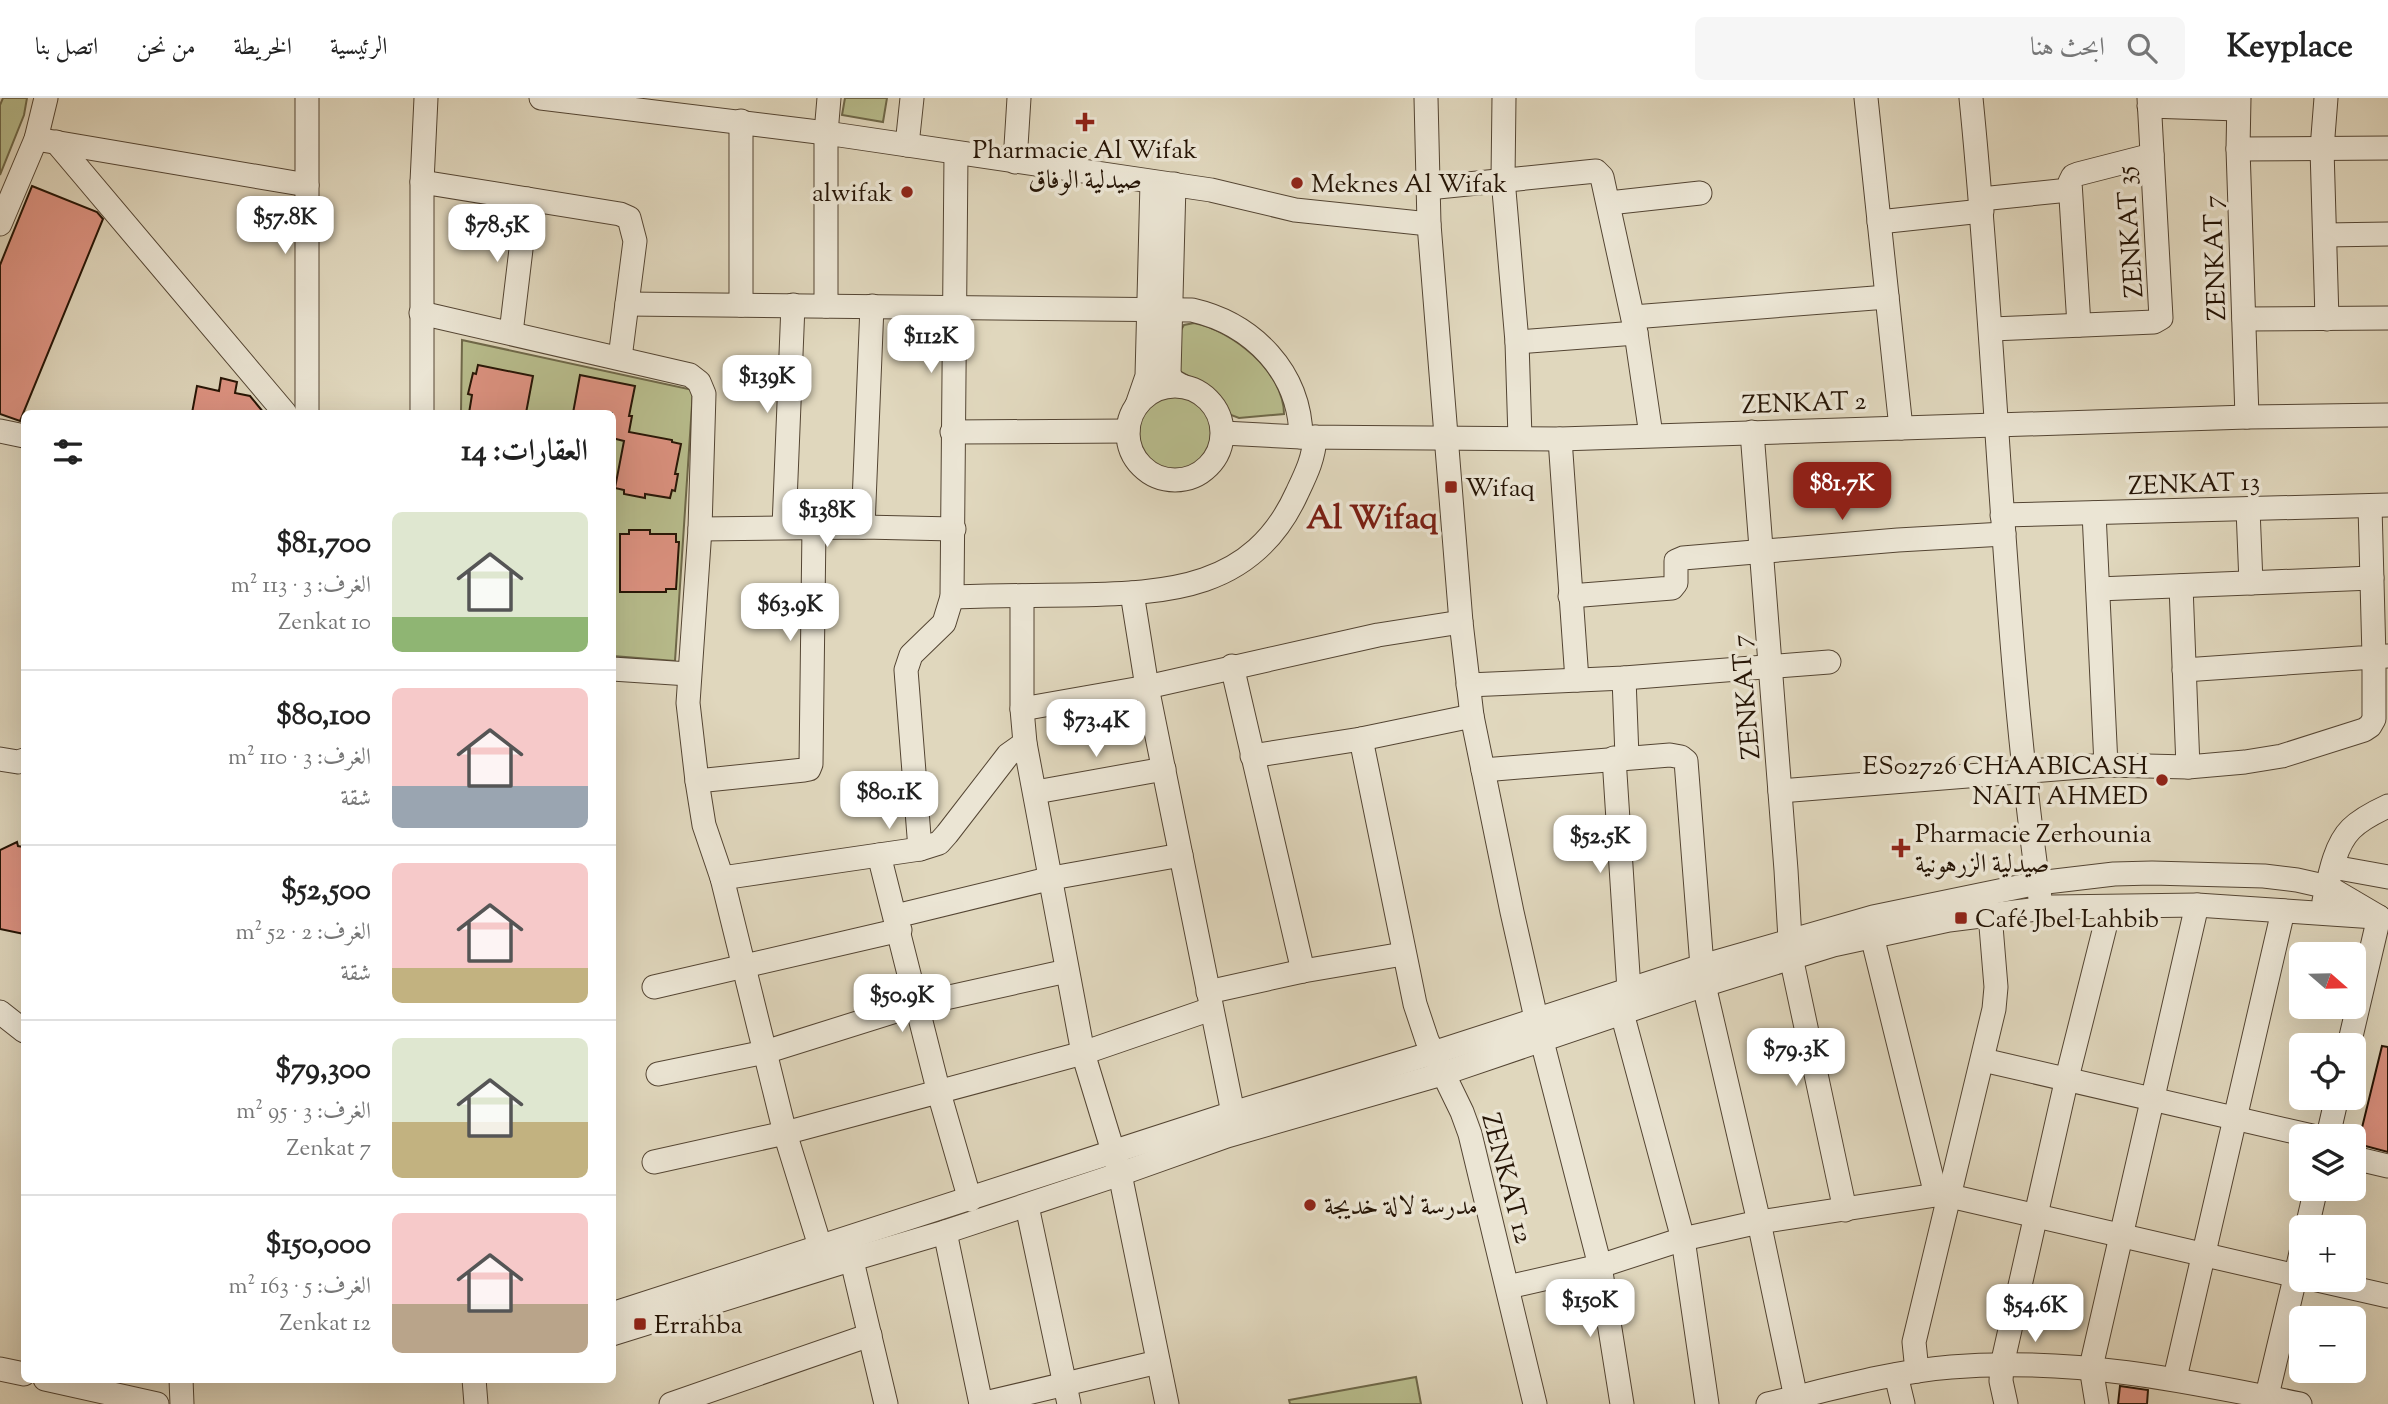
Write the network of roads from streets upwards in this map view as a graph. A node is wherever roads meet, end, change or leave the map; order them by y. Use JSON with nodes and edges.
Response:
{"nodes":[{"id":1,"x":46,"y":98,"type":"edge"},
{"id":2,"x":307,"y":98,"type":"edge"},
{"id":3,"x":426,"y":98,"type":"edge"},
{"id":4,"x":541,"y":98,"type":"edge"},
{"id":5,"x":829,"y":98,"type":"edge"},
{"id":6,"x":912,"y":98,"type":"edge"},
{"id":7,"x":1018,"y":98,"type":"edge"},
{"id":8,"x":1426,"y":98,"type":"edge"},
{"id":9,"x":1504,"y":98,"type":"edge"},
{"id":10,"x":1866,"y":98,"type":"edge"},
{"id":11,"x":1971,"y":98,"type":"edge"},
{"id":12,"x":2326,"y":98,"type":"edge"},
{"id":13,"x":2149,"y":102,"type":"edge"},
{"id":14,"x":2239,"y":103,"type":"edge"},
{"id":15,"x":727,"y":113,"type":"edge"},
{"id":16,"x":826,"y":133,"type":"junction"},
{"id":17,"x":46,"y":141,"type":"junction"},
{"id":18,"x":907,"y":145,"type":"junction"},
{"id":19,"x":2388,"y":148,"type":"edge"},
{"id":20,"x":2238,"y":149,"type":"junction"},
{"id":21,"x":2322,"y":149,"type":"junction"},
{"id":22,"x":956,"y":154,"type":"junction"},
{"id":23,"x":2152,"y":155,"type":"junction"},
{"id":24,"x":1015,"y":162,"type":"junction"},
{"id":25,"x":1503,"y":179,"type":"junction"},
{"id":26,"x":1152,"y":181,"type":"junction"},
{"id":27,"x":422,"y":182,"type":"junction"},
{"id":28,"x":1174,"y":184,"type":"junction"},
{"id":29,"x":307,"y":185,"type":"junction"},
{"id":30,"x":1428,"y":188,"type":"junction"},
{"id":31,"x":2069,"y":190,"type":"junction"},
{"id":32,"x":1700,"y":193,"type":"dead end"},
{"id":33,"x":527,"y":199,"type":"junction"},
{"id":34,"x":1609,"y":203,"type":"junction"},
{"id":35,"x":1982,"y":205,"type":"junction"},
{"id":36,"x":1879,"y":222,"type":"junction"},
{"id":37,"x":0,"y":224,"type":"edge"},
{"id":38,"x":1429,"y":224,"type":"junction"},
{"id":39,"x":2388,"y":234,"type":"edge"},
{"id":40,"x":2325,"y":235,"type":"junction"},
{"id":41,"x":1887,"y":296,"type":"junction"},
{"id":42,"x":627,"y":303,"type":"junction"},
{"id":43,"x":741,"y":305,"type":"junction"},
{"id":44,"x":793,"y":305,"type":"junction"},
{"id":45,"x":825,"y":306,"type":"junction"},
{"id":46,"x":872,"y":306,"type":"junction"},
{"id":47,"x":953,"y":307,"type":"junction"},
{"id":48,"x":1160,"y":309,"type":"junction"},
{"id":49,"x":421,"y":313,"type":"junction"},
{"id":50,"x":2388,"y":318,"type":"edge"},
{"id":51,"x":2244,"y":319,"type":"junction"},
{"id":52,"x":2327,"y":319,"type":"junction"},
{"id":53,"x":1634,"y":325,"type":"junction"},
{"id":54,"x":2079,"y":325,"type":"junction"},
{"id":55,"x":1992,"y":329,"type":"junction"},
{"id":56,"x":511,"y":333,"type":"junction"},
{"id":57,"x":1517,"y":342,"type":"junction"},
{"id":58,"x":620,"y":358,"type":"junction"},
{"id":59,"x":1182,"y":386,"type":"junction"},
{"id":60,"x":1138,"y":405,"type":"junction"},
{"id":61,"x":282,"y":410,"type":"edge"},
{"id":62,"x":307,"y":410,"type":"edge"},
{"id":63,"x":422,"y":410,"type":"edge"},
{"id":64,"x":2388,"y":415,"type":"edge"},
{"id":65,"x":2247,"y":417,"type":"junction"},
{"id":66,"x":1997,"y":425,"type":"junction"},
{"id":67,"x":1901,"y":428,"type":"junction"},
{"id":68,"x":0,"y":431,"type":"edge"},
{"id":69,"x":1128,"y":431,"type":"junction"},
{"id":70,"x":952,"y":432,"type":"junction"},
{"id":71,"x":1752,"y":432,"type":"junction"},
{"id":72,"x":1223,"y":433,"type":"junction"},
{"id":73,"x":21,"y":435,"type":"edge"},
{"id":74,"x":1651,"y":435,"type":"junction"},
{"id":75,"x":1308,"y":437,"type":"junction"},
{"id":76,"x":1447,"y":437,"type":"junction"},
{"id":77,"x":1520,"y":438,"type":"junction"},
{"id":78,"x":1560,"y":439,"type":"junction"},
{"id":79,"x":2379,"y":506,"type":"edge"},
{"id":80,"x":2248,"y":509,"type":"junction"},
{"id":81,"x":2094,"y":513,"type":"junction"},
{"id":82,"x":2003,"y":525,"type":"junction"},
{"id":83,"x":784,"y":527,"type":"junction"},
{"id":84,"x":814,"y":527,"type":"junction"},
{"id":85,"x":863,"y":527,"type":"junction"},
{"id":86,"x":699,"y":529,"type":"junction"},
{"id":87,"x":954,"y":529,"type":"junction"},
{"id":88,"x":1760,"y":551,"type":"junction"},
{"id":89,"x":2372,"y":578,"type":"junction"},
{"id":90,"x":2250,"y":583,"type":"junction"},
{"id":91,"x":2181,"y":586,"type":"junction"},
{"id":92,"x":2098,"y":589,"type":"junction"},
{"id":93,"x":1132,"y":593,"type":"junction"},
{"id":94,"x":1022,"y":596,"type":"junction"},
{"id":95,"x":1570,"y":596,"type":"junction"},
{"id":96,"x":952,"y":597,"type":"junction"},
{"id":97,"x":1461,"y":622,"type":"junction"},
{"id":98,"x":2381,"y":657,"type":"edge"},
{"id":99,"x":1829,"y":662,"type":"dead end"},
{"id":100,"x":1232,"y":666,"type":"junction"},
{"id":101,"x":1771,"y":668,"type":"junction"},
{"id":102,"x":616,"y":669,"type":"edge"},
{"id":103,"x":2184,"y":670,"type":"junction"},
{"id":104,"x":689,"y":674,"type":"junction"},
{"id":105,"x":1624,"y":678,"type":"junction"},
{"id":106,"x":1577,"y":680,"type":"junction"},
{"id":107,"x":1468,"y":685,"type":"junction"},
{"id":108,"x":1147,"y":687,"type":"junction"},
{"id":109,"x":1023,"y":709,"type":"junction"},
{"id":110,"x":1472,"y":716,"type":"junction"},
{"id":111,"x":1361,"y":739,"type":"junction"},
{"id":112,"x":1025,"y":743,"type":"junction"},
{"id":113,"x":1252,"y":756,"type":"junction"},
{"id":114,"x":1621,"y":758,"type":"junction"},
{"id":115,"x":0,"y":759,"type":"edge"},
{"id":116,"x":21,"y":761,"type":"edge"},
{"id":117,"x":2106,"y":765,"type":"junction"},
{"id":118,"x":2188,"y":767,"type":"junction"},
{"id":119,"x":1164,"y":769,"type":"junction"},
{"id":120,"x":1483,"y":770,"type":"junction"},
{"id":121,"x":2023,"y":771,"type":"junction"},
{"id":122,"x":696,"y":781,"type":"junction"},
{"id":123,"x":1780,"y":791,"type":"junction"},
{"id":124,"x":1036,"y":792,"type":"junction"},
{"id":125,"x":2388,"y":806,"type":"edge"},
{"id":126,"x":920,"y":849,"type":"junction"},
{"id":127,"x":879,"y":855,"type":"junction"},
{"id":128,"x":1181,"y":855,"type":"junction"},
{"id":129,"x":2330,"y":877,"type":"junction"},
{"id":130,"x":2388,"y":877,"type":"edge"},
{"id":131,"x":722,"y":878,"type":"junction"},
{"id":132,"x":1052,"y":878,"type":"junction"},
{"id":133,"x":2038,"y":883,"type":"junction"},
{"id":134,"x":2197,"y":905,"type":"junction"},
{"id":135,"x":2110,"y":907,"type":"junction"},
{"id":136,"x":2041,"y":908,"type":"junction"},
{"id":137,"x":2283,"y":911,"type":"junction"},
{"id":138,"x":1990,"y":914,"type":"junction"},
{"id":139,"x":2321,"y":914,"type":"junction"},
{"id":140,"x":2384,"y":919,"type":"edge"},
{"id":141,"x":898,"y":923,"type":"junction"},
{"id":142,"x":1872,"y":936,"type":"junction"},
{"id":143,"x":1790,"y":948,"type":"junction"},
{"id":144,"x":1403,"y":954,"type":"junction"},
{"id":145,"x":744,"y":967,"type":"junction"},
{"id":146,"x":1067,"y":971,"type":"junction"},
{"id":147,"x":1303,"y":971,"type":"junction"},
{"id":148,"x":1703,"y":975,"type":"junction"},
{"id":149,"x":654,"y":987,"type":"dead end"},
{"id":150,"x":1629,"y":990,"type":"junction"},
{"id":151,"x":1209,"y":1000,"type":"junction"},
{"id":152,"x":918,"y":1004,"type":"junction"},
{"id":153,"x":0,"y":1012,"type":"edge"},
{"id":154,"x":1622,"y":1013,"type":"junction"},
{"id":155,"x":21,"y":1029,"type":"edge"},
{"id":156,"x":1539,"y":1029,"type":"junction"},
{"id":157,"x":2352,"y":1033,"type":"edge"},
{"id":158,"x":765,"y":1052,"type":"junction"},
{"id":159,"x":1083,"y":1053,"type":"junction"},
{"id":160,"x":1433,"y":1053,"type":"junction"},
{"id":161,"x":1983,"y":1060,"type":"junction"},
{"id":162,"x":658,"y":1074,"type":"dead end"},
{"id":163,"x":1442,"y":1074,"type":"junction"},
{"id":164,"x":2067,"y":1078,"type":"junction"},
{"id":165,"x":939,"y":1093,"type":"junction"},
{"id":166,"x":2152,"y":1098,"type":"junction"},
{"id":167,"x":1233,"y":1113,"type":"junction"},
{"id":168,"x":2235,"y":1118,"type":"junction"},
{"id":169,"x":2289,"y":1131,"type":"edge"},
{"id":170,"x":785,"y":1133,"type":"junction"},
{"id":171,"x":1114,"y":1152,"type":"junction"},
{"id":172,"x":2366,"y":1161,"type":"edge"},
{"id":173,"x":654,"y":1163,"type":"dead end"},
{"id":174,"x":2388,"y":1166,"type":"edge"},
{"id":175,"x":1120,"y":1174,"type":"junction"},
{"id":176,"x":1943,"y":1195,"type":"junction"},
{"id":177,"x":970,"y":1200,"type":"junction"},
{"id":178,"x":1027,"y":1206,"type":"junction"},
{"id":179,"x":1845,"y":1210,"type":"junction"},
{"id":180,"x":2038,"y":1216,"type":"junction"},
{"id":181,"x":1759,"y":1222,"type":"junction"},
{"id":182,"x":945,"y":1232,"type":"junction"},
{"id":183,"x":2120,"y":1235,"type":"junction"},
{"id":184,"x":1683,"y":1239,"type":"junction"},
{"id":185,"x":820,"y":1245,"type":"junction"},
{"id":186,"x":849,"y":1248,"type":"junction"},
{"id":187,"x":2204,"y":1254,"type":"junction"},
{"id":188,"x":1600,"y":1266,"type":"junction"},
{"id":189,"x":2289,"y":1274,"type":"edge"},
{"id":190,"x":1508,"y":1287,"type":"junction"},
{"id":191,"x":2366,"y":1291,"type":"edge"},
{"id":192,"x":2299,"y":1292,"type":"edge"},
{"id":193,"x":2388,"y":1296,"type":"edge"},
{"id":194,"x":616,"y":1313,"type":"edge"},
{"id":195,"x":616,"y":1333,"type":"edge"},
{"id":196,"x":870,"y":1335,"type":"junction"},
{"id":197,"x":1158,"y":1362,"type":"junction"},
{"id":198,"x":2002,"y":1365,"type":"junction"},
{"id":199,"x":2091,"y":1367,"type":"junction"},
{"id":200,"x":0,"y":1369,"type":"edge"},
{"id":201,"x":21,"y":1373,"type":"edge"},
{"id":202,"x":1907,"y":1373,"type":"junction"},
{"id":203,"x":2175,"y":1378,"type":"junction"},
{"id":204,"x":63,"y":1383,"type":"edge"},
{"id":205,"x":181,"y":1383,"type":"edge"},
{"id":206,"x":474,"y":1383,"type":"edge"},
{"id":207,"x":1067,"y":1394,"type":"edge"},
{"id":208,"x":1796,"y":1398,"type":"junction"},
{"id":209,"x":2266,"y":1401,"type":"edge"},
{"id":210,"x":157,"y":1404,"type":"edge"},
{"id":211,"x":181,"y":1404,"type":"edge"},
{"id":212,"x":476,"y":1404,"type":"edge"},
{"id":213,"x":671,"y":1404,"type":"edge"},
{"id":214,"x":886,"y":1404,"type":"edge"},
{"id":215,"x":981,"y":1404,"type":"edge"},
{"id":216,"x":1167,"y":1404,"type":"edge"},
{"id":217,"x":1535,"y":1404,"type":"edge"},
{"id":218,"x":1622,"y":1404,"type":"edge"},
{"id":219,"x":1707,"y":1404,"type":"edge"},
{"id":220,"x":1768,"y":1404,"type":"edge"},
{"id":221,"x":1903,"y":1404,"type":"edge"},
{"id":222,"x":2006,"y":1404,"type":"edge"},
{"id":223,"x":2097,"y":1404,"type":"edge"},
{"id":224,"x":2300,"y":1404,"type":"edge"}],
"edges":[{"from":1,"to":17,"type":"street"},
{"from":2,"to":29,"type":"street"},
{"from":3,"to":27,"type":"street"},
{"from":4,"to":15,"type":"street"},
{"from":5,"to":16,"type":"street"},
{"from":6,"to":18,"type":"street"},
{"from":7,"to":24,"type":"street"},
{"from":8,"to":30,"type":"street"},
{"from":9,"to":25,"type":"street"},
{"from":10,"to":36,"type":"street"},
{"from":11,"to":35,"type":"street"},
{"from":12,"to":21,"type":"street"},
{"from":13,"to":14,"type":"street"},
{"from":13,"to":23,"type":"street","name":"ZENKAT 35"},
{"from":14,"to":20,"type":"street","name":"ZENKAT 7"},
{"from":15,"to":16,"type":"street"},
{"from":15,"to":43,"type":"street"},
{"from":16,"to":18,"type":"street"},
{"from":16,"to":45,"type":"street"},
{"from":17,"to":29,"type":"street"},
{"from":17,"to":37,"type":"street"},
{"from":17,"to":61,"type":"street"},
{"from":18,"to":22,"type":"street"},
{"from":19,"to":21,"type":"street"},
{"from":20,"to":21,"type":"street"},
{"from":20,"to":51,"type":"street","name":"ZENKAT 7"},
{"from":21,"to":40,"type":"street"},
{"from":22,"to":24,"type":"street"},
{"from":22,"to":47,"type":"street"},
{"from":23,"to":31,"type":"street"},
{"from":23,"to":54,"type":"street","name":"ZENKAT 35"},
{"from":24,"to":26,"type":"street"},
{"from":25,"to":30,"type":"street"},
{"from":25,"to":34,"type":"street"},
{"from":25,"to":57,"type":"street"},
{"from":26,"to":28,"type":"street"},
{"from":26,"to":48,"type":"street"},
{"from":27,"to":33,"type":"street"},
{"from":27,"to":49,"type":"street"},
{"from":28,"to":38,"type":"street"},
{"from":28,"to":48,"type":"street"},
{"from":29,"to":62,"type":"street"},
{"from":30,"to":38,"type":"street"},
{"from":31,"to":35,"type":"street"},
{"from":31,"to":54,"type":"street"},
{"from":32,"to":34,"type":"street"},
{"from":33,"to":42,"type":"street"},
{"from":33,"to":56,"type":"street"},
{"from":34,"to":53,"type":"street"},
{"from":35,"to":36,"type":"street"},
{"from":35,"to":55,"type":"street"},
{"from":36,"to":41,"type":"street"},
{"from":38,"to":76,"type":"street"},
{"from":39,"to":40,"type":"street"},
{"from":40,"to":52,"type":"street"},
{"from":41,"to":53,"type":"street"},
{"from":41,"to":67,"type":"street"},
{"from":42,"to":43,"type":"street"},
{"from":42,"to":58,"type":"street"},
{"from":43,"to":44,"type":"street"},
{"from":44,"to":45,"type":"street"},
{"from":44,"to":83,"type":"street"},
{"from":45,"to":46,"type":"street"},
{"from":46,"to":47,"type":"street"},
{"from":46,"to":85,"type":"street"},
{"from":47,"to":48,"type":"street"},
{"from":47,"to":70,"type":"street"},
{"from":48,"to":59,"type":"street"},
{"from":48,"to":60,"type":"street"},
{"from":48,"to":75,"type":"street"},
{"from":49,"to":56,"type":"street"},
{"from":49,"to":63,"type":"street"},
{"from":50,"to":52,"type":"street"},
{"from":51,"to":52,"type":"street"},
{"from":51,"to":65,"type":"street","name":"ZENKAT 7"},
{"from":53,"to":57,"type":"street"},
{"from":53,"to":74,"type":"street"},
{"from":54,"to":55,"type":"street","name":"ZENKAT 35"},
{"from":55,"to":66,"type":"street"},
{"from":56,"to":58,"type":"street"},
{"from":57,"to":77,"type":"street"},
{"from":58,"to":86,"type":"street"},
{"from":59,"to":60,"type":"street"},
{"from":59,"to":72,"type":"street"},
{"from":60,"to":69,"type":"street"},
{"from":64,"to":65,"type":"street","name":"ZENKAT 2"},
{"from":65,"to":66,"type":"street","name":"ZENKAT 2"},
{"from":66,"to":67,"type":"street","name":"ZENKAT 2"},
{"from":66,"to":82,"type":"street"},
{"from":67,"to":71,"type":"street","name":"ZENKAT 2"},
{"from":68,"to":73,"type":"street"},
{"from":69,"to":70,"type":"street"},
{"from":69,"to":72,"type":"street"},
{"from":70,"to":87,"type":"street"},
{"from":71,"to":74,"type":"street","name":"ZENKAT 2"},
{"from":71,"to":88,"type":"street","name":"ZENKAT 7"},
{"from":72,"to":75,"type":"street","name":"ZENKAT 2"},
{"from":74,"to":78,"type":"street","name":"ZENKAT 2"},
{"from":75,"to":76,"type":"street","name":"ZENKAT 2"},
{"from":75,"to":93,"type":"street"},
{"from":76,"to":77,"type":"street","name":"ZENKAT 2"},
{"from":76,"to":97,"type":"street"},
{"from":77,"to":78,"type":"street","name":"ZENKAT 2"},
{"from":78,"to":95,"type":"street"},
{"from":79,"to":80,"type":"street","name":"ZENKAT 13"},
{"from":79,"to":89,"type":"street"},
{"from":80,"to":81,"type":"street","name":"ZENKAT 13"},
{"from":80,"to":90,"type":"street"},
{"from":81,"to":82,"type":"street","name":"ZENKAT 13"},
{"from":81,"to":92,"type":"street"},
{"from":82,"to":88,"type":"street","name":"ZENKAT 13"},
{"from":82,"to":121,"type":"street"},
{"from":83,"to":84,"type":"street"},
{"from":83,"to":86,"type":"street"},
{"from":84,"to":85,"type":"street"},
{"from":84,"to":122,"type":"street"},
{"from":85,"to":87,"type":"street"},
{"from":86,"to":104,"type":"street"},
{"from":87,"to":96,"type":"street"},
{"from":88,"to":95,"type":"street","name":"ZENKAT 13"},
{"from":88,"to":101,"type":"street","name":"ZENKAT 7"},
{"from":89,"to":90,"type":"street"},
{"from":89,"to":98,"type":"street"},
{"from":90,"to":91,"type":"street"},
{"from":91,"to":92,"type":"street"},
{"from":91,"to":103,"type":"street"},
{"from":92,"to":117,"type":"street"},
{"from":93,"to":94,"type":"street"},
{"from":93,"to":108,"type":"street"},
{"from":94,"to":96,"type":"street"},
{"from":94,"to":109,"type":"street"},
{"from":95,"to":106,"type":"street"},
{"from":96,"to":126,"type":"street"},
{"from":97,"to":100,"type":"street"},
{"from":97,"to":107,"type":"street"},
{"from":98,"to":103,"type":"street"},
{"from":98,"to":118,"type":"street"},
{"from":99,"to":101,"type":"street"},
{"from":100,"to":108,"type":"street"},
{"from":100,"to":113,"type":"street"},
{"from":101,"to":105,"type":"street"},
{"from":101,"to":123,"type":"street","name":"ZENKAT 7"},
{"from":102,"to":104,"type":"street"},
{"from":103,"to":118,"type":"street"},
{"from":104,"to":122,"type":"street"},
{"from":105,"to":106,"type":"street"},
{"from":105,"to":114,"type":"street"},
{"from":106,"to":107,"type":"street"},
{"from":107,"to":110,"type":"street"},
{"from":108,"to":109,"type":"street"},
{"from":108,"to":119,"type":"street"},
{"from":109,"to":112,"type":"street"},
{"from":110,"to":111,"type":"street"},
{"from":110,"to":120,"type":"street"},
{"from":111,"to":113,"type":"street"},
{"from":111,"to":144,"type":"street","name":"ZENKAT 12"},
{"from":112,"to":124,"type":"street"},
{"from":112,"to":126,"type":"street"},
{"from":113,"to":147,"type":"street"},
{"from":114,"to":120,"type":"street"},
{"from":114,"to":148,"type":"street"},
{"from":114,"to":150,"type":"street"},
{"from":115,"to":116,"type":"street"},
{"from":117,"to":118,"type":"street"},
{"from":117,"to":121,"type":"street"},
{"from":119,"to":124,"type":"street"},
{"from":119,"to":128,"type":"street"},
{"from":120,"to":156,"type":"street"},
{"from":121,"to":123,"type":"street"},
{"from":121,"to":133,"type":"street"},
{"from":122,"to":131,"type":"street"},
{"from":123,"to":143,"type":"street","name":"ZENKAT 7"},
{"from":124,"to":132,"type":"street"},
{"from":125,"to":129,"type":"street"},
{"from":126,"to":127,"type":"street"},
{"from":127,"to":131,"type":"street"},
{"from":127,"to":141,"type":"street"},
{"from":128,"to":132,"type":"street"},
{"from":128,"to":151,"type":"street"},
{"from":129,"to":130,"type":"street"},
{"from":129,"to":133,"type":"street"},
{"from":129,"to":139,"type":"street"},
{"from":129,"to":140,"type":"street"},
{"from":131,"to":145,"type":"street"},
{"from":132,"to":141,"type":"street"},
{"from":132,"to":146,"type":"street"},
{"from":133,"to":136,"type":"street"},
{"from":133,"to":143,"type":"street"},
{"from":134,"to":135,"type":"street"},
{"from":134,"to":137,"type":"street"},
{"from":134,"to":166,"type":"street"},
{"from":135,"to":136,"type":"street"},
{"from":135,"to":164,"type":"street"},
{"from":136,"to":138,"type":"street"},
{"from":137,"to":139,"type":"street"},
{"from":137,"to":168,"type":"street"},
{"from":138,"to":142,"type":"street"},
{"from":138,"to":161,"type":"street"},
{"from":139,"to":140,"type":"street"},
{"from":140,"to":157,"type":"street"},
{"from":141,"to":145,"type":"street"},
{"from":141,"to":152,"type":"street"},
{"from":142,"to":143,"type":"street"},
{"from":142,"to":176,"type":"street"},
{"from":143,"to":148,"type":"street"},
{"from":143,"to":179,"type":"street","name":"ZENKAT 7"},
{"from":144,"to":147,"type":"street"},
{"from":144,"to":160,"type":"street","name":"ZENKAT 12"},
{"from":145,"to":149,"type":"street"},
{"from":145,"to":158,"type":"street"},
{"from":146,"to":152,"type":"street"},
{"from":146,"to":159,"type":"street"},
{"from":147,"to":151,"type":"street"},
{"from":148,"to":150,"type":"street"},
{"from":148,"to":154,"type":"street"},
{"from":148,"to":181,"type":"street"},
{"from":150,"to":156,"type":"street"},
{"from":151,"to":159,"type":"street"},
{"from":151,"to":167,"type":"street"},
{"from":152,"to":158,"type":"street"},
{"from":152,"to":165,"type":"street"},
{"from":153,"to":155,"type":"street"},
{"from":154,"to":156,"type":"street"},
{"from":154,"to":184,"type":"street"},
{"from":156,"to":160,"type":"street"},
{"from":156,"to":163,"type":"street"},
{"from":156,"to":188,"type":"street"},
{"from":158,"to":162,"type":"street"},
{"from":158,"to":170,"type":"street"},
{"from":159,"to":165,"type":"street"},
{"from":159,"to":171,"type":"street"},
{"from":160,"to":163,"type":"street","name":"ZENKAT 12"},
{"from":160,"to":167,"type":"street"},
{"from":161,"to":164,"type":"street"},
{"from":161,"to":176,"type":"street"},
{"from":163,"to":175,"type":"street"},
{"from":163,"to":190,"type":"street","name":"ZENKAT 12"},
{"from":164,"to":166,"type":"street"},
{"from":164,"to":180,"type":"street"},
{"from":165,"to":170,"type":"street"},
{"from":165,"to":177,"type":"street"},
{"from":166,"to":168,"type":"street"},
{"from":166,"to":183,"type":"street"},
{"from":167,"to":171,"type":"street"},
{"from":168,"to":169,"type":"street"},
{"from":168,"to":187,"type":"street"},
{"from":170,"to":173,"type":"street"},
{"from":170,"to":185,"type":"street"},
{"from":171,"to":175,"type":"street"},
{"from":171,"to":177,"type":"street"},
{"from":172,"to":174,"type":"street"},
{"from":175,"to":178,"type":"street"},
{"from":175,"to":197,"type":"street"},
{"from":176,"to":179,"type":"street"},
{"from":176,"to":180,"type":"street"},
{"from":176,"to":202,"type":"street"},
{"from":177,"to":186,"type":"street"},
{"from":178,"to":182,"type":"street"},
{"from":178,"to":207,"type":"street"},
{"from":179,"to":181,"type":"street"},
{"from":180,"to":183,"type":"street"},
{"from":180,"to":198,"type":"street"},
{"from":181,"to":184,"type":"street"},
{"from":181,"to":208,"type":"street"},
{"from":182,"to":186,"type":"street"},
{"from":182,"to":215,"type":"street"},
{"from":183,"to":187,"type":"street"},
{"from":183,"to":199,"type":"street"},
{"from":184,"to":188,"type":"street"},
{"from":184,"to":219,"type":"street"},
{"from":185,"to":186,"type":"street"},
{"from":185,"to":194,"type":"street"},
{"from":186,"to":195,"type":"street"},
{"from":186,"to":196,"type":"street"},
{"from":187,"to":189,"type":"street"},
{"from":187,"to":203,"type":"street"},
{"from":188,"to":190,"type":"street"},
{"from":188,"to":218,"type":"street"},
{"from":190,"to":217,"type":"street","name":"ZENKAT 12"},
{"from":191,"to":193,"type":"street"},
{"from":192,"to":209,"type":"street"},
{"from":196,"to":213,"type":"street"},
{"from":196,"to":214,"type":"street"},
{"from":197,"to":207,"type":"street"},
{"from":197,"to":216,"type":"street"},
{"from":198,"to":199,"type":"street"},
{"from":198,"to":202,"type":"street"},
{"from":198,"to":222,"type":"street"},
{"from":199,"to":203,"type":"street"},
{"from":199,"to":223,"type":"street"},
{"from":200,"to":201,"type":"street"},
{"from":202,"to":208,"type":"street"},
{"from":202,"to":221,"type":"street"},
{"from":203,"to":209,"type":"street"},
{"from":204,"to":210,"type":"street"},
{"from":205,"to":211,"type":"street"},
{"from":206,"to":212,"type":"street"},
{"from":207,"to":215,"type":"street"},
{"from":208,"to":220,"type":"street"},
{"from":209,"to":224,"type":"street"}]}
